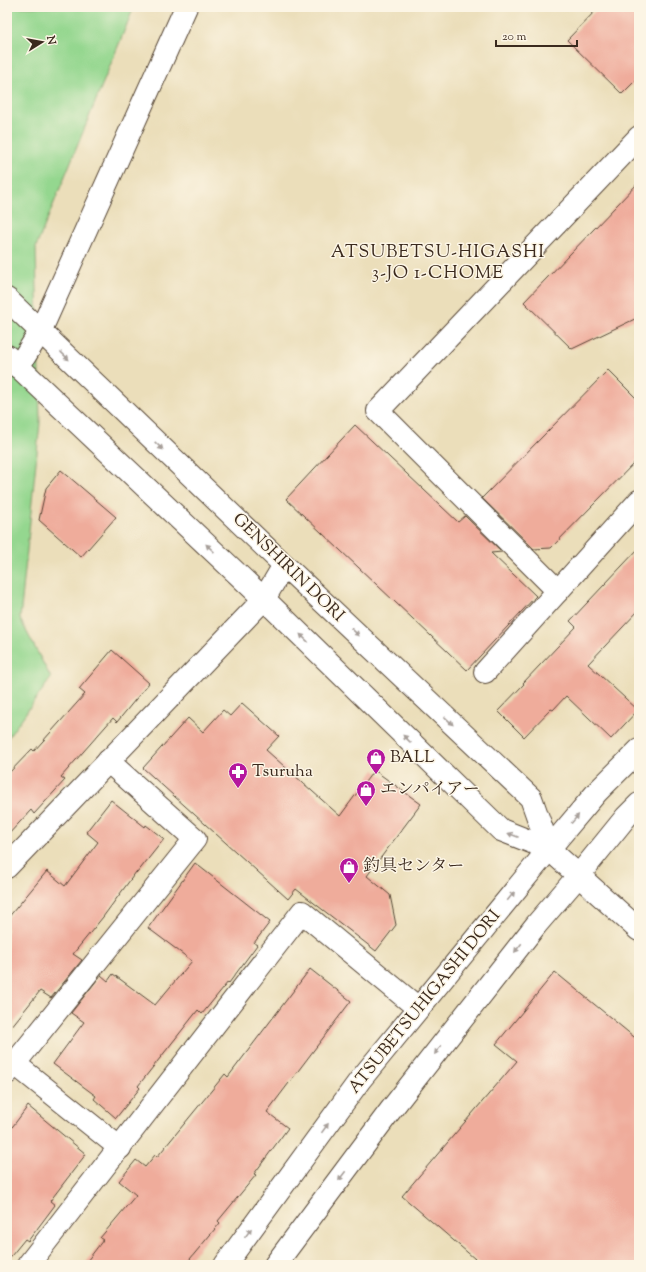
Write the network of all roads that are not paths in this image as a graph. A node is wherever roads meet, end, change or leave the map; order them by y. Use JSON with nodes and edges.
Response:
{"nodes":[{"id":1,"x":186,"y":7,"type":"edge"},
{"id":2,"x":639,"y":137,"type":"edge"},
{"id":3,"x":7,"y":299,"type":"edge"},
{"id":4,"x":40,"y":332,"type":"junction"},
{"id":5,"x":13,"y":361,"type":"edge"},
{"id":6,"x":639,"y":500,"type":"edge"},
{"id":7,"x":284,"y":565,"type":"junction"},
{"id":8,"x":558,"y":592,"type":"junction"},
{"id":9,"x":264,"y":599,"type":"junction"},
{"id":10,"x":485,"y":672,"type":"dead end"},
{"id":11,"x":639,"y":750,"type":"edge"},
{"id":12,"x":108,"y":761,"type":"junction"},
{"id":13,"x":639,"y":804,"type":"edge"},
{"id":14,"x":550,"y":849,"type":"junction"},
{"id":15,"x":7,"y":867,"type":"edge"},
{"id":16,"x":579,"y":875,"type":"junction"},
{"id":17,"x":639,"y":930,"type":"edge"},
{"id":18,"x":418,"y":1008,"type":"junction"},
{"id":19,"x":11,"y":1069,"type":"edge"},
{"id":20,"x":120,"y":1148,"type":"junction"},
{"id":21,"x":28,"y":1265,"type":"edge"},
{"id":22,"x":225,"y":1265,"type":"edge"},
{"id":23,"x":275,"y":1265,"type":"edge"}],
"edges":[{"from":1,"to":4,"type":"street"},
{"from":2,"to":8,"type":"street"},
{"from":3,"to":4,"type":"street","name":"GENSHIRIN DORI"},
{"from":4,"to":5,"type":"street"},
{"from":4,"to":7,"type":"street","name":"GENSHIRIN DORI","one_way":true},
{"from":9,"to":5,"type":"street","name":"GENSHIRIN DORI","one_way":true},
{"from":6,"to":8,"type":"street"},
{"from":7,"to":9,"type":"street"},
{"from":7,"to":14,"type":"street","name":"GENSHIRIN DORI","one_way":true},
{"from":8,"to":10,"type":"street"},
{"from":9,"to":12,"type":"street"},
{"from":14,"to":9,"type":"street","name":"GENSHIRIN DORI","one_way":true},
{"from":14,"to":11,"type":"street","name":"ATSUBETSUHIGASHI DORI","one_way":true},
{"from":12,"to":15,"type":"street"},
{"from":12,"to":19,"type":"street"},
{"from":13,"to":16,"type":"street"},
{"from":14,"to":16,"type":"street","name":"GENSHIRIN DORI"},
{"from":18,"to":14,"type":"street","name":"ATSUBETSUHIGASHI DORI","one_way":true},
{"from":16,"to":17,"type":"street","name":"GENSHIRIN DORI"},
{"from":16,"to":23,"type":"street","one_way":true},
{"from":18,"to":20,"type":"street"},
{"from":22,"to":18,"type":"street","name":"ATSUBETSUHIGASHI DORI","one_way":true},
{"from":19,"to":20,"type":"street"},
{"from":20,"to":21,"type":"street"}]}
